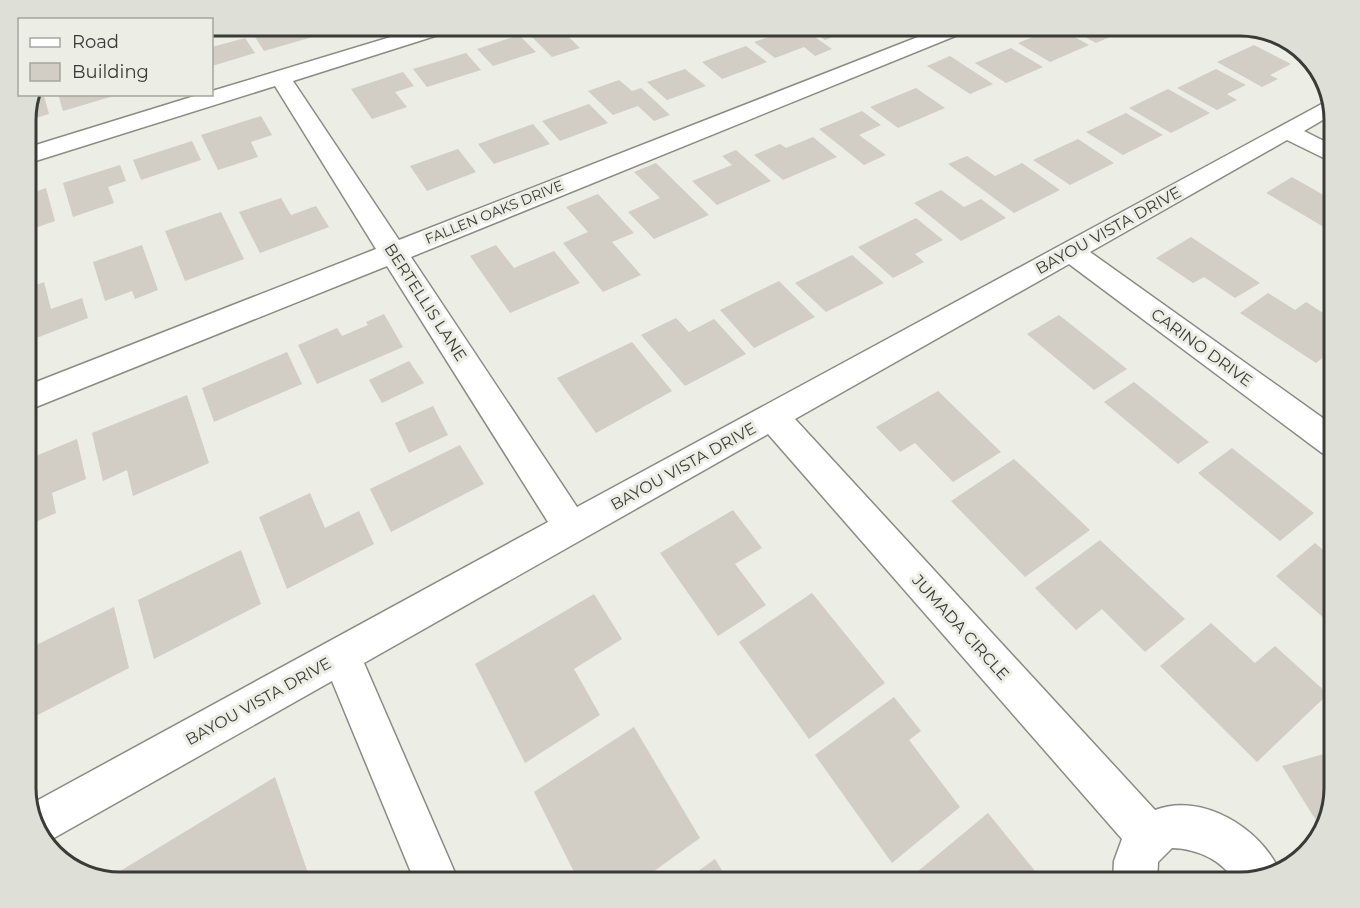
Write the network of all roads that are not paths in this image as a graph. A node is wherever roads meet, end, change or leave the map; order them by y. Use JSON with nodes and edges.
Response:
{"nodes":[{"id":1,"x":414,"y":36,"type":"edge"},
{"id":2,"x":938,"y":36,"type":"edge"},
{"id":3,"x":280,"y":77,"type":"junction"},
{"id":4,"x":1323,"y":110,"type":"edge"},
{"id":5,"x":1287,"y":131,"type":"junction"},
{"id":6,"x":1324,"y":150,"type":"edge"},
{"id":7,"x":36,"y":153,"type":"edge"},
{"id":8,"x":1070,"y":251,"type":"junction"},
{"id":9,"x":394,"y":252,"type":"junction"},
{"id":10,"x":36,"y":395,"type":"edge"},
{"id":11,"x":773,"y":417,"type":"junction"},
{"id":12,"x":1324,"y":435,"type":"edge"},
{"id":13,"x":571,"y":528,"type":"junction"},
{"id":14,"x":341,"y":655,"type":"junction"},
{"id":15,"x":42,"y":821,"type":"edge"},
{"id":16,"x":1149,"y":836,"type":"junction"},
{"id":17,"x":1254,"y":870,"type":"edge"},
{"id":18,"x":433,"y":872,"type":"edge"},
{"id":19,"x":1136,"y":872,"type":"edge"}],
"edges":[{"from":1,"to":3,"type":"street"},
{"from":2,"to":9,"type":"street","name":"FALLEN OAKS DRIVE"},
{"from":3,"to":7,"type":"street"},
{"from":3,"to":9,"type":"street","name":"BERTELLIS LANE"},
{"from":4,"to":5,"type":"street","name":"BAYOU VISTA DRIVE"},
{"from":5,"to":6,"type":"street"},
{"from":5,"to":8,"type":"street","name":"BAYOU VISTA DRIVE"},
{"from":8,"to":11,"type":"street","name":"BAYOU VISTA DRIVE"},
{"from":8,"to":12,"type":"street","name":"CARINO DRIVE"},
{"from":9,"to":10,"type":"street","name":"FALLEN OAKS DRIVE"},
{"from":9,"to":13,"type":"street","name":"BERTELLIS LANE"},
{"from":11,"to":13,"type":"street","name":"BAYOU VISTA DRIVE"},
{"from":11,"to":16,"type":"street","name":"JUMADA CIRCLE"},
{"from":13,"to":14,"type":"street","name":"BAYOU VISTA DRIVE"},
{"from":14,"to":15,"type":"street","name":"BAYOU VISTA DRIVE"},
{"from":14,"to":18,"type":"street"},
{"from":16,"to":17,"type":"street"},
{"from":16,"to":19,"type":"street"}]}
